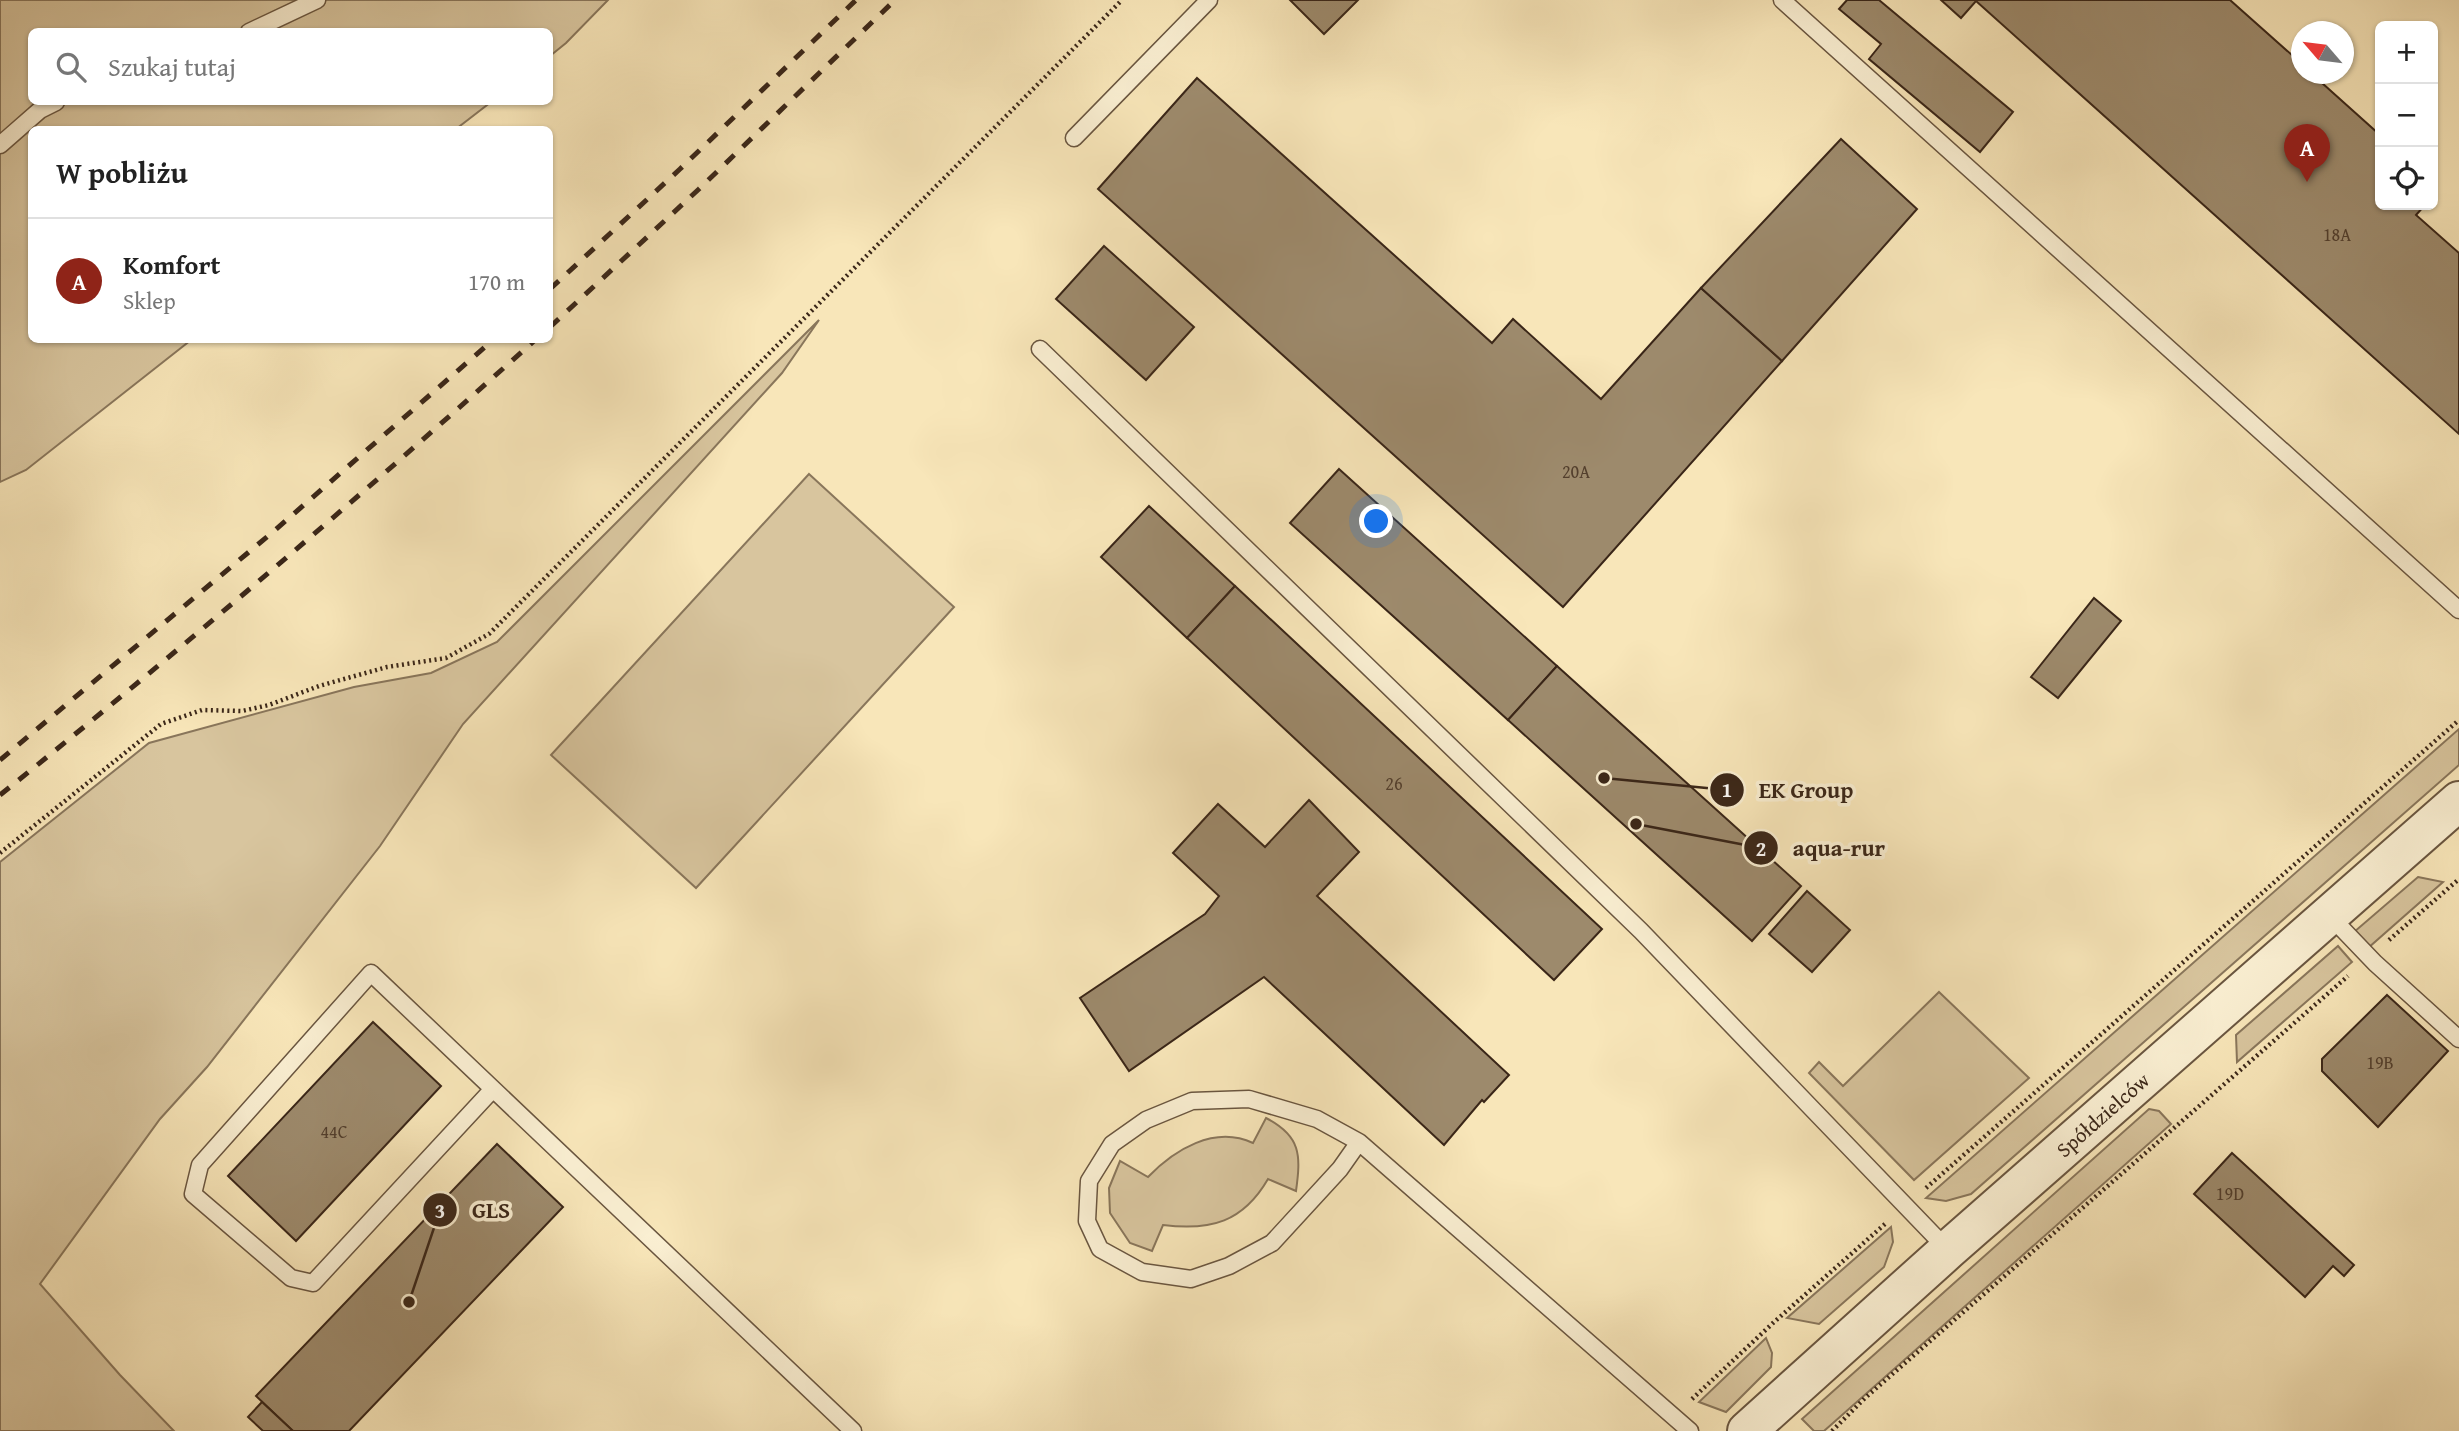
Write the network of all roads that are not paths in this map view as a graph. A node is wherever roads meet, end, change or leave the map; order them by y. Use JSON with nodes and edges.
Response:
{"nodes":[{"id":1,"x":317,"y":0,"type":"edge"},
{"id":2,"x":1209,"y":0,"type":"edge"},
{"id":3,"x":1783,"y":0,"type":"edge"},
{"id":4,"x":257,"y":28,"type":"edge"},
{"id":5,"x":50,"y":105,"type":"edge"},
{"id":6,"x":1074,"y":138,"type":"dead end"},
{"id":7,"x":0,"y":145,"type":"edge"},
{"id":8,"x":1040,"y":349,"type":"dead end"},
{"id":9,"x":2459,"y":610,"type":"edge"},
{"id":10,"x":2459,"y":801,"type":"edge"},
{"id":11,"x":2329,"y":915,"type":"junction"},
{"id":12,"x":2459,"y":1039,"type":"edge"},
{"id":13,"x":493,"y":1089,"type":"junction"},
{"id":14,"x":1359,"y":1142,"type":"junction"},
{"id":15,"x":1948,"y":1250,"type":"junction"},
{"id":16,"x":853,"y":1431,"type":"edge"},
{"id":17,"x":1690,"y":1431,"type":"edge"},
{"id":18,"x":1747,"y":1431,"type":"edge"}],
"edges":[{"from":1,"to":4,"type":"lane"},
{"from":2,"to":6,"type":"lane"},
{"from":3,"to":9,"type":"lane"},
{"from":5,"to":7,"type":"lane"},
{"from":8,"to":15,"type":"lane"},
{"from":10,"to":11,"type":"street","name":"Spółdzielców"},
{"from":11,"to":12,"type":"lane"},
{"from":11,"to":15,"type":"street","name":"Spółdzielców"},
{"from":13,"to":13,"type":"lane"},
{"from":13,"to":16,"type":"lane"},
{"from":14,"to":14,"type":"lane"},
{"from":14,"to":17,"type":"lane"},
{"from":15,"to":18,"type":"street","name":"Spółdzielców"}]}
